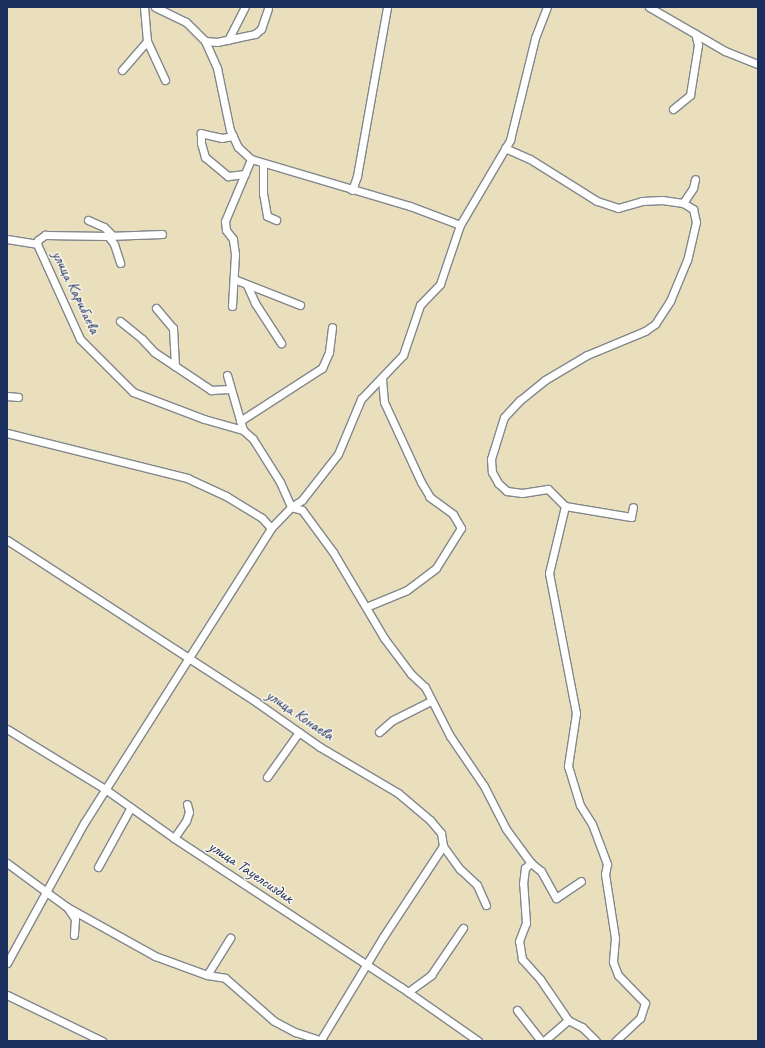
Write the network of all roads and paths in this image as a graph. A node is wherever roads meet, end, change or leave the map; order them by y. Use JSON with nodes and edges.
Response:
{"nodes":[{"id":1,"x":144,"y":7,"type":"edge"},
{"id":2,"x":155,"y":7,"type":"edge"},
{"id":3,"x":245,"y":7,"type":"edge"},
{"id":4,"x":386,"y":7,"type":"edge"},
{"id":5,"x":547,"y":7,"type":"edge"},
{"id":6,"x":648,"y":7,"type":"edge"},
{"id":7,"x":268,"y":9,"type":"dead end"},
{"id":8,"x":695,"y":33,"type":"junction"},
{"id":9,"x":228,"y":40,"type":"junction"},
{"id":10,"x":147,"y":41,"type":"junction"},
{"id":11,"x":205,"y":41,"type":"junction"},
{"id":12,"x":758,"y":64,"type":"edge"},
{"id":13,"x":122,"y":70,"type":"dead end"},
{"id":14,"x":165,"y":80,"type":"dead end"},
{"id":15,"x":673,"y":109,"type":"dead end"},
{"id":16,"x":233,"y":136,"type":"junction"},
{"id":17,"x":505,"y":148,"type":"junction"},
{"id":18,"x":251,"y":159,"type":"junction"},
{"id":19,"x":263,"y":163,"type":"junction"},
{"id":20,"x":245,"y":174,"type":"junction"},
{"id":21,"x":696,"y":179,"type":"dead end"},
{"id":22,"x":352,"y":190,"type":"junction"},
{"id":23,"x":683,"y":203,"type":"junction"},
{"id":24,"x":88,"y":220,"type":"dead end"},
{"id":25,"x":276,"y":220,"type":"dead end"},
{"id":26,"x":460,"y":225,"type":"junction"},
{"id":27,"x":162,"y":234,"type":"dead end"},
{"id":28,"x":111,"y":236,"type":"junction"},
{"id":29,"x":7,"y":239,"type":"edge"},
{"id":30,"x":37,"y":244,"type":"junction"},
{"id":31,"x":120,"y":263,"type":"dead end"},
{"id":32,"x":234,"y":279,"type":"junction"},
{"id":33,"x":246,"y":285,"type":"junction"},
{"id":34,"x":300,"y":305,"type":"dead end"},
{"id":35,"x":232,"y":306,"type":"dead end"},
{"id":36,"x":156,"y":308,"type":"dead end"},
{"id":37,"x":120,"y":321,"type":"dead end"},
{"id":38,"x":332,"y":327,"type":"dead end"},
{"id":39,"x":281,"y":342,"type":"dead end"},
{"id":40,"x":175,"y":366,"type":"junction"},
{"id":41,"x":227,"y":375,"type":"dead end"},
{"id":42,"x":382,"y":379,"type":"junction"},
{"id":43,"x":229,"y":389,"type":"junction"},
{"id":44,"x":7,"y":396,"type":"edge"},
{"id":45,"x":18,"y":397,"type":"dead end"},
{"id":46,"x":240,"y":421,"type":"junction"},
{"id":47,"x":243,"y":430,"type":"junction"},
{"id":48,"x":7,"y":433,"type":"edge"},
{"id":49,"x":565,"y":506,"type":"junction"},
{"id":50,"x":634,"y":506,"type":"dead end"},
{"id":51,"x":291,"y":507,"type":"junction"},
{"id":52,"x":271,"y":528,"type":"junction"},
{"id":53,"x":7,"y":540,"type":"edge"},
{"id":54,"x":366,"y":606,"type":"junction"},
{"id":55,"x":189,"y":659,"type":"junction"},
{"id":56,"x":431,"y":701,"type":"junction"},
{"id":57,"x":7,"y":729,"type":"edge"},
{"id":58,"x":299,"y":732,"type":"junction"},
{"id":59,"x":379,"y":732,"type":"dead end"},
{"id":60,"x":267,"y":777,"type":"dead end"},
{"id":61,"x":105,"y":789,"type":"junction"},
{"id":62,"x":187,"y":804,"type":"dead end"},
{"id":63,"x":131,"y":807,"type":"junction"},
{"id":64,"x":174,"y":838,"type":"junction"},
{"id":65,"x":443,"y":846,"type":"junction"},
{"id":66,"x":7,"y":863,"type":"edge"},
{"id":67,"x":531,"y":863,"type":"junction"},
{"id":68,"x":98,"y":867,"type":"dead end"},
{"id":69,"x":581,"y":881,"type":"dead end"},
{"id":70,"x":47,"y":890,"type":"junction"},
{"id":71,"x":486,"y":905,"type":"dead end"},
{"id":72,"x":67,"y":907,"type":"junction"},
{"id":73,"x":463,"y":928,"type":"dead end"},
{"id":74,"x":74,"y":936,"type":"dead end"},
{"id":75,"x":230,"y":938,"type":"dead end"},
{"id":76,"x":7,"y":962,"type":"edge"},
{"id":77,"x":366,"y":966,"type":"junction"},
{"id":78,"x":207,"y":975,"type":"junction"},
{"id":79,"x":408,"y":992,"type":"junction"},
{"id":80,"x":7,"y":995,"type":"edge"},
{"id":81,"x":517,"y":1010,"type":"dead end"},
{"id":82,"x":568,"y":1020,"type":"junction"},
{"id":83,"x":102,"y":1041,"type":"edge"},
{"id":84,"x":321,"y":1041,"type":"edge"},
{"id":85,"x":478,"y":1041,"type":"edge"},
{"id":86,"x":543,"y":1041,"type":"edge"},
{"id":87,"x":596,"y":1041,"type":"edge"},
{"id":88,"x":615,"y":1041,"type":"edge"}],
"edges":[{"from":1,"to":10,"type":"street"},
{"from":2,"to":11,"type":"street"},
{"from":3,"to":9,"type":"street"},
{"from":4,"to":22,"type":"street"},
{"from":5,"to":17,"type":"street"},
{"from":6,"to":8,"type":"street"},
{"from":7,"to":9,"type":"street"},
{"from":8,"to":12,"type":"street"},
{"from":8,"to":15,"type":"street"},
{"from":9,"to":11,"type":"street"},
{"from":10,"to":13,"type":"street"},
{"from":10,"to":14,"type":"street"},
{"from":11,"to":16,"type":"street"},
{"from":16,"to":18,"type":"street"},
{"from":16,"to":20,"type":"street"},
{"from":17,"to":23,"type":"street"},
{"from":17,"to":26,"type":"street"},
{"from":18,"to":19,"type":"street"},
{"from":18,"to":20,"type":"street"},
{"from":19,"to":22,"type":"street"},
{"from":19,"to":25,"type":"street"},
{"from":20,"to":32,"type":"street"},
{"from":21,"to":23,"type":"street"},
{"from":22,"to":26,"type":"street"},
{"from":23,"to":49,"type":"street"},
{"from":24,"to":28,"type":"street"},
{"from":26,"to":42,"type":"street"},
{"from":27,"to":28,"type":"street"},
{"from":28,"to":30,"type":"street"},
{"from":28,"to":31,"type":"street"},
{"from":29,"to":30,"type":"street","name":"улица Карибаева"},
{"from":30,"to":47,"type":"street","name":"улица Карибаева"},
{"from":32,"to":33,"type":"street"},
{"from":32,"to":35,"type":"street"},
{"from":33,"to":34,"type":"street"},
{"from":33,"to":39,"type":"street"},
{"from":36,"to":40,"type":"street"},
{"from":37,"to":40,"type":"street"},
{"from":38,"to":46,"type":"street"},
{"from":40,"to":43,"type":"street"},
{"from":41,"to":43,"type":"street"},
{"from":42,"to":51,"type":"street"},
{"from":42,"to":54,"type":"street"},
{"from":43,"to":46,"type":"street"},
{"from":44,"to":45,"type":"street"},
{"from":46,"to":47,"type":"street"},
{"from":47,"to":51,"type":"street"},
{"from":48,"to":52,"type":"street"},
{"from":49,"to":50,"type":"street"},
{"from":49,"to":88,"type":"street"},
{"from":51,"to":52,"type":"street"},
{"from":51,"to":54,"type":"street"},
{"from":52,"to":55,"type":"street"},
{"from":53,"to":55,"type":"street","name":"улица Конаева"},
{"from":54,"to":56,"type":"street"},
{"from":55,"to":58,"type":"street","name":"улица Конаева"},
{"from":55,"to":61,"type":"street"},
{"from":56,"to":59,"type":"street"},
{"from":56,"to":67,"type":"street"},
{"from":57,"to":61,"type":"street","name":"улица Тауелсиздик"},
{"from":58,"to":60,"type":"street"},
{"from":58,"to":65,"type":"street","name":"улица Конаева"},
{"from":61,"to":63,"type":"street","name":"улица Тауелсиздик"},
{"from":61,"to":70,"type":"street"},
{"from":62,"to":64,"type":"street"},
{"from":63,"to":64,"type":"street","name":"улица Тауелсиздик"},
{"from":63,"to":68,"type":"street"},
{"from":64,"to":77,"type":"street","name":"улица Тауелсиздик"},
{"from":65,"to":71,"type":"street","name":"улица Конаева"},
{"from":65,"to":77,"type":"street"},
{"from":66,"to":70,"type":"street"},
{"from":67,"to":69,"type":"street"},
{"from":67,"to":82,"type":"street"},
{"from":70,"to":72,"type":"street"},
{"from":70,"to":76,"type":"street"},
{"from":72,"to":74,"type":"street"},
{"from":72,"to":78,"type":"street"},
{"from":73,"to":79,"type":"street"},
{"from":75,"to":78,"type":"street"},
{"from":77,"to":79,"type":"street","name":"улица Тауелсиздик"},
{"from":77,"to":84,"type":"street"},
{"from":78,"to":84,"type":"street"},
{"from":79,"to":85,"type":"street","name":"улица Тауелсиздик"},
{"from":80,"to":83,"type":"street"},
{"from":81,"to":86,"type":"street"},
{"from":82,"to":86,"type":"street"},
{"from":82,"to":87,"type":"street"}]}
